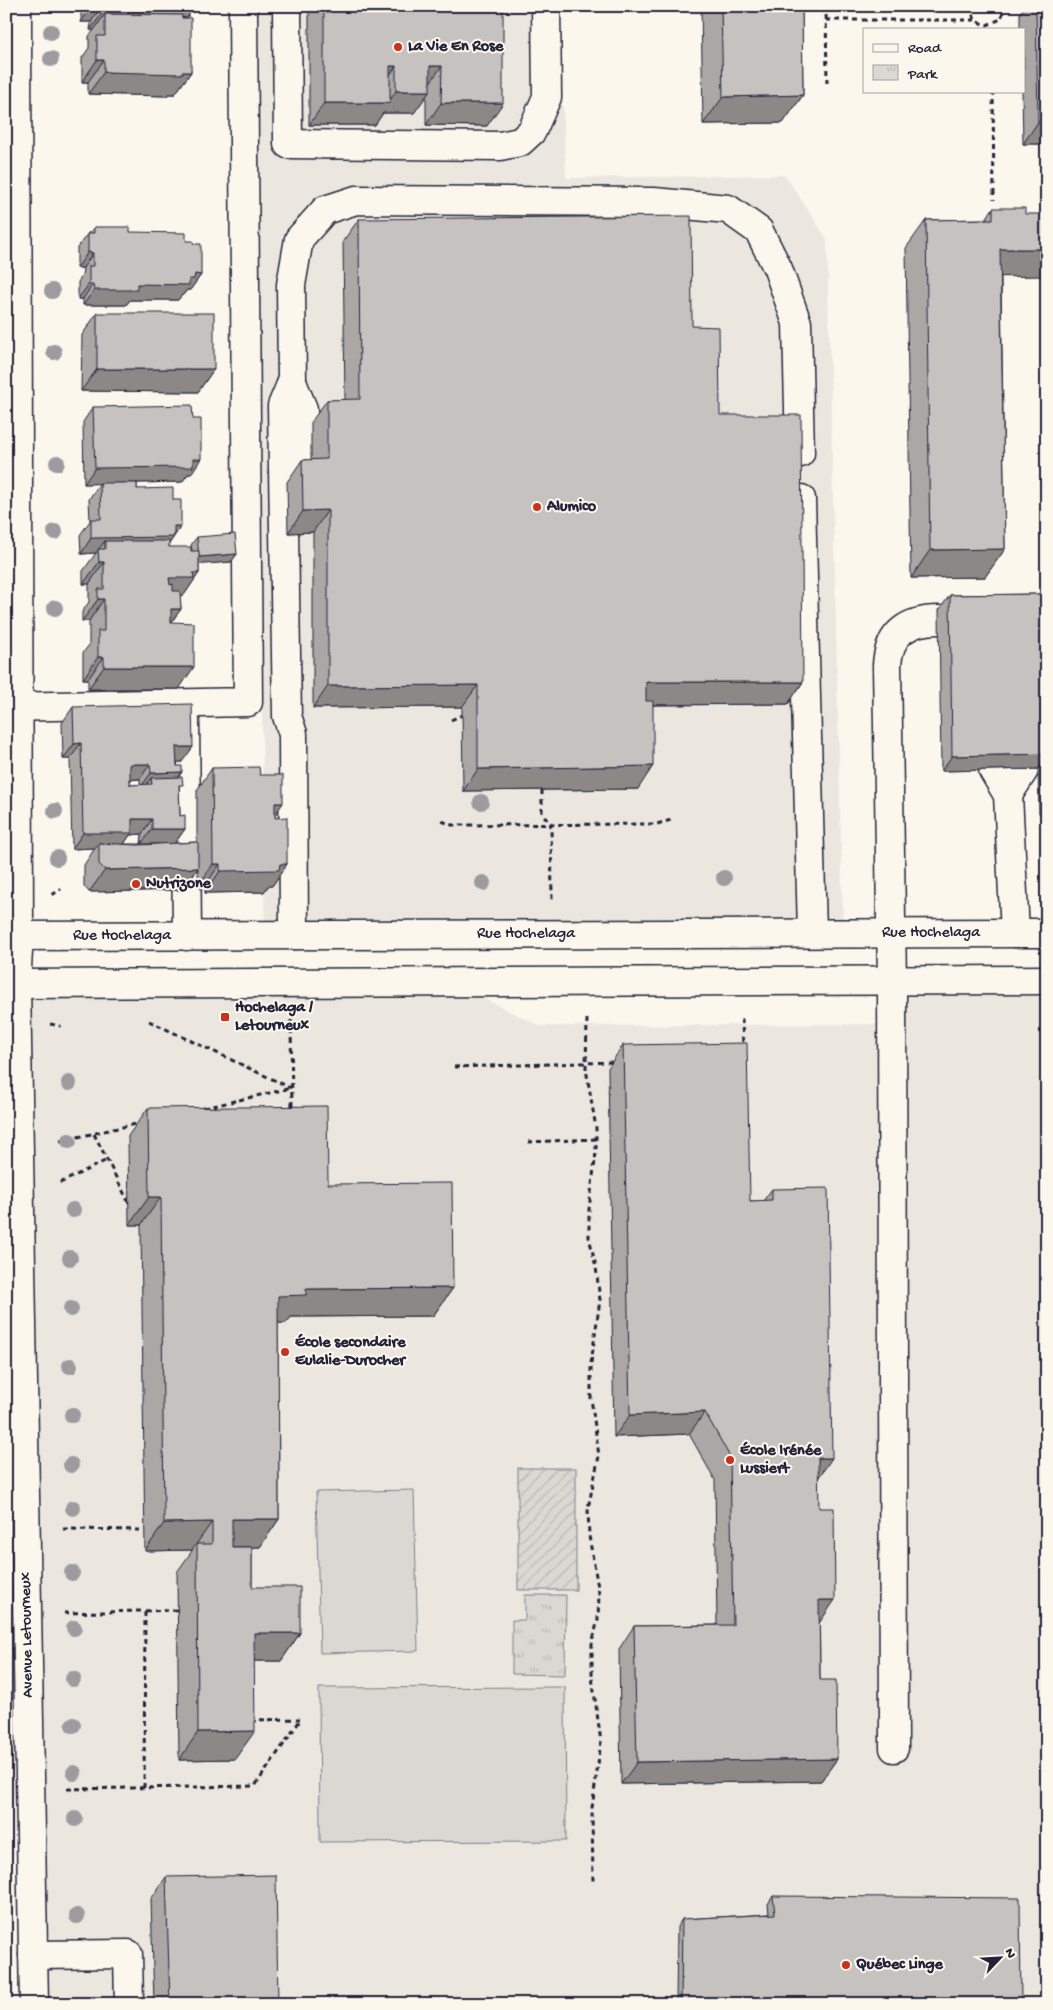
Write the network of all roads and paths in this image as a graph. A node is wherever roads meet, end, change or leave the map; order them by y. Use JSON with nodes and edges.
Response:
{"nodes":[{"id":1,"x":17,"y":6,"type":"edge"},
{"id":2,"x":243,"y":6,"type":"edge"},
{"id":3,"x":287,"y":6,"type":"edge"},
{"id":4,"x":546,"y":6,"type":"edge"},
{"id":5,"x":826,"y":6,"type":"edge"},
{"id":6,"x":970,"y":6,"type":"edge"},
{"id":7,"x":1005,"y":6,"type":"edge"},
{"id":8,"x":826,"y":20,"type":"junction"},
{"id":9,"x":975,"y":20,"type":"junction"},
{"id":10,"x":992,"y":26,"type":"edge"},
{"id":11,"x":827,"y":86,"type":"dead end"},
{"id":12,"x":993,"y":92,"type":"edge"},
{"id":13,"x":994,"y":200,"type":"dead end"},
{"id":14,"x":292,"y":382,"type":"junction"},
{"id":15,"x":303,"y":481,"type":"edge"},
{"id":16,"x":939,"y":620,"type":"dead end"},
{"id":17,"x":248,"y":702,"type":"junction"},
{"id":18,"x":287,"y":702,"type":"junction"},
{"id":19,"x":185,"y":704,"type":"junction"},
{"id":20,"x":12,"y":707,"type":"edge"},
{"id":21,"x":462,"y":716,"type":"dead end"},
{"id":22,"x":451,"y":720,"type":"dead end"},
{"id":23,"x":993,"y":770,"type":"edge"},
{"id":24,"x":1024,"y":770,"type":"edge"},
{"id":25,"x":542,"y":790,"type":"edge"},
{"id":26,"x":1008,"y":795,"type":"junction"},
{"id":27,"x":671,"y":820,"type":"dead end"},
{"id":28,"x":442,"y":821,"type":"dead end"},
{"id":29,"x":551,"y":823,"type":"junction"},
{"id":30,"x":61,"y":888,"type":"dead end"},
{"id":31,"x":52,"y":895,"type":"dead end"},
{"id":32,"x":552,"y":900,"type":"dead end"},
{"id":33,"x":1014,"y":933,"type":"junction"},
{"id":34,"x":1047,"y":933,"type":"edge"},
{"id":35,"x":812,"y":934,"type":"junction"},
{"id":36,"x":890,"y":934,"type":"junction"},
{"id":37,"x":294,"y":935,"type":"junction"},
{"id":38,"x":13,"y":936,"type":"edge"},
{"id":39,"x":187,"y":936,"type":"junction"},
{"id":40,"x":1047,"y":980,"type":"edge"},
{"id":41,"x":892,"y":981,"type":"junction"},
{"id":42,"x":11,"y":984,"type":"edge"},
{"id":43,"x":587,"y":1019,"type":"dead end"},
{"id":44,"x":742,"y":1019,"type":"dead end"},
{"id":45,"x":291,"y":1020,"type":"dead end"},
{"id":46,"x":149,"y":1021,"type":"dead end"},
{"id":47,"x":50,"y":1024,"type":"dead end"},
{"id":48,"x":61,"y":1026,"type":"dead end"},
{"id":49,"x":743,"y":1052,"type":"edge"},
{"id":50,"x":586,"y":1062,"type":"junction"},
{"id":51,"x":624,"y":1062,"type":"edge"},
{"id":52,"x":454,"y":1067,"type":"dead end"},
{"id":53,"x":292,"y":1088,"type":"junction"},
{"id":54,"x":197,"y":1110,"type":"edge"},
{"id":55,"x":292,"y":1115,"type":"edge"},
{"id":56,"x":141,"y":1123,"type":"dead end"},
{"id":57,"x":94,"y":1134,"type":"junction"},
{"id":58,"x":596,"y":1139,"type":"junction"},
{"id":59,"x":60,"y":1142,"type":"dead end"},
{"id":60,"x":528,"y":1142,"type":"dead end"},
{"id":61,"x":107,"y":1160,"type":"junction"},
{"id":62,"x":60,"y":1183,"type":"dead end"},
{"id":63,"x":129,"y":1203,"type":"dead end"},
{"id":64,"x":13,"y":1224,"type":"edge"},
{"id":65,"x":63,"y":1529,"type":"dead end"},
{"id":66,"x":144,"y":1530,"type":"dead end"},
{"id":67,"x":178,"y":1610,"type":"dead end"},
{"id":68,"x":145,"y":1611,"type":"junction"},
{"id":69,"x":64,"y":1613,"type":"dead end"},
{"id":70,"x":244,"y":1720,"type":"edge"},
{"id":71,"x":894,"y":1748,"type":"dead end"},
{"id":72,"x":144,"y":1788,"type":"junction"},
{"id":73,"x":67,"y":1789,"type":"dead end"},
{"id":74,"x":593,"y":1884,"type":"dead end"},
{"id":75,"x":33,"y":1955,"type":"junction"},
{"id":76,"x":34,"y":2004,"type":"edge"},
{"id":77,"x":129,"y":2004,"type":"edge"}],
"edges":[{"from":1,"to":20,"type":"main road","name":"Avenue Letourneux"},
{"from":2,"to":17,"type":"main road"},
{"from":3,"to":4,"type":"main road"},
{"from":5,"to":8,"type":"path"},
{"from":6,"to":9,"type":"path"},
{"from":7,"to":10,"type":"path"},
{"from":8,"to":9,"type":"path"},
{"from":8,"to":11,"type":"path"},
{"from":9,"to":10,"type":"path"},
{"from":12,"to":13,"type":"path"},
{"from":14,"to":15,"type":"main road"},
{"from":14,"to":18,"type":"main road"},
{"from":14,"to":35,"type":"main road"},
{"from":16,"to":36,"type":"main road"},
{"from":17,"to":18,"type":"main road"},
{"from":17,"to":19,"type":"main road"},
{"from":18,"to":37,"type":"main road"},
{"from":19,"to":20,"type":"main road"},
{"from":19,"to":39,"type":"main road"},
{"from":20,"to":38,"type":"main road","name":"Avenue Letourneux"},
{"from":21,"to":22,"type":"path"},
{"from":23,"to":26,"type":"main road"},
{"from":24,"to":26,"type":"main road"},
{"from":25,"to":29,"type":"path"},
{"from":26,"to":33,"type":"main road"},
{"from":27,"to":29,"type":"path"},
{"from":28,"to":29,"type":"path"},
{"from":29,"to":32,"type":"path"},
{"from":30,"to":31,"type":"path"},
{"from":33,"to":34,"type":"main road","name":"Rue Hochelaga"},
{"from":33,"to":36,"type":"main road","name":"Rue Hochelaga"},
{"from":35,"to":36,"type":"main road","name":"Rue Hochelaga"},
{"from":35,"to":37,"type":"main road","name":"Rue Hochelaga"},
{"from":36,"to":41,"type":"main road"},
{"from":37,"to":39,"type":"main road","name":"Rue Hochelaga"},
{"from":38,"to":39,"type":"main road","name":"Rue Hochelaga"},
{"from":38,"to":42,"type":"main road","name":"Avenue Letourneux"},
{"from":40,"to":41,"type":"main road"},
{"from":41,"to":42,"type":"main road"},
{"from":41,"to":71,"type":"main road"},
{"from":42,"to":64,"type":"main road","name":"Avenue Letourneux"},
{"from":43,"to":50,"type":"path"},
{"from":44,"to":49,"type":"path"},
{"from":45,"to":53,"type":"path"},
{"from":46,"to":53,"type":"path"},
{"from":47,"to":48,"type":"path"},
{"from":50,"to":51,"type":"path"},
{"from":50,"to":52,"type":"path"},
{"from":50,"to":58,"type":"path"},
{"from":53,"to":54,"type":"path"},
{"from":53,"to":55,"type":"path"},
{"from":56,"to":57,"type":"path"},
{"from":57,"to":59,"type":"path"},
{"from":57,"to":61,"type":"path"},
{"from":58,"to":60,"type":"path"},
{"from":58,"to":74,"type":"path"},
{"from":61,"to":62,"type":"path"},
{"from":61,"to":63,"type":"path"},
{"from":64,"to":75,"type":"main road","name":"Avenue Letourneux"},
{"from":65,"to":66,"type":"path"},
{"from":67,"to":68,"type":"path"},
{"from":68,"to":69,"type":"path"},
{"from":68,"to":72,"type":"path"},
{"from":70,"to":72,"type":"path"},
{"from":72,"to":73,"type":"path"},
{"from":75,"to":76,"type":"main road","name":"Avenue Letourneux"},
{"from":75,"to":77,"type":"main road"}]}
